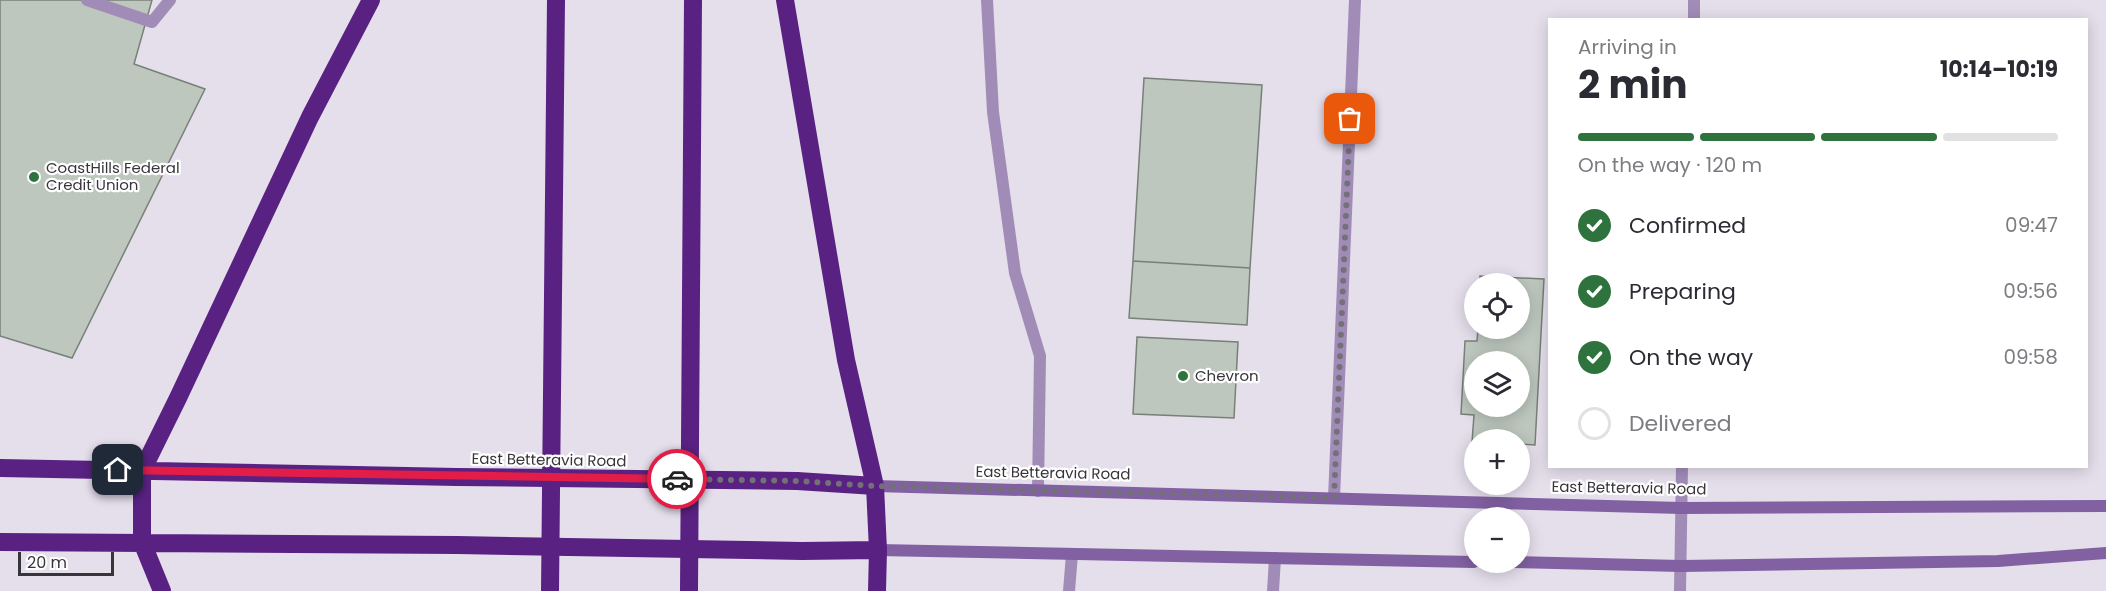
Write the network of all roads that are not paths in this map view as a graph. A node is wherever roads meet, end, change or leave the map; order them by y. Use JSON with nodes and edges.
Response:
{"nodes":[{"id":1,"x":87,"y":0,"type":"edge"},
{"id":2,"x":170,"y":0,"type":"edge"},
{"id":3,"x":371,"y":0,"type":"edge"},
{"id":4,"x":556,"y":0,"type":"edge"},
{"id":5,"x":693,"y":0,"type":"edge"},
{"id":6,"x":785,"y":0,"type":"edge"},
{"id":7,"x":987,"y":0,"type":"edge"},
{"id":8,"x":1356,"y":0,"type":"edge"},
{"id":9,"x":1695,"y":0,"type":"edge"},
{"id":10,"x":1694,"y":18,"type":"edge"},
{"id":11,"x":0,"y":468,"type":"edge"},
{"id":12,"x":1682,"y":468,"type":"edge"},
{"id":13,"x":142,"y":471,"type":"junction"},
{"id":14,"x":875,"y":486,"type":"junction"},
{"id":15,"x":1038,"y":491,"type":"junction"},
{"id":16,"x":1334,"y":498,"type":"junction"},
{"id":17,"x":2106,"y":506,"type":"edge"},
{"id":18,"x":1681,"y":508,"type":"junction"},
{"id":19,"x":0,"y":542,"type":"edge"},
{"id":20,"x":142,"y":542,"type":"junction"},
{"id":21,"x":878,"y":550,"type":"junction"},
{"id":22,"x":2106,"y":553,"type":"edge"},
{"id":23,"x":1072,"y":554,"type":"junction"},
{"id":24,"x":1275,"y":558,"type":"junction"},
{"id":25,"x":1464,"y":562,"type":"edge"},
{"id":26,"x":1530,"y":562,"type":"edge"},
{"id":27,"x":1680,"y":566,"type":"junction"},
{"id":28,"x":162,"y":591,"type":"edge"},
{"id":29,"x":550,"y":591,"type":"edge"},
{"id":30,"x":689,"y":591,"type":"edge"},
{"id":31,"x":877,"y":591,"type":"edge"},
{"id":32,"x":1069,"y":591,"type":"edge"},
{"id":33,"x":1273,"y":591,"type":"edge"},
{"id":34,"x":1680,"y":591,"type":"edge"}],
"edges":[{"from":1,"to":2,"type":"street"},
{"from":3,"to":13,"type":"highway"},
{"from":4,"to":29,"type":"highway"},
{"from":5,"to":30,"type":"highway"},
{"from":6,"to":14,"type":"highway"},
{"from":7,"to":15,"type":"street"},
{"from":8,"to":16,"type":"street"},
{"from":9,"to":10,"type":"street"},
{"from":11,"to":13,"type":"highway","name":"East Betteravia Road"},
{"from":12,"to":18,"type":"street"},
{"from":13,"to":14,"type":"highway","name":"East Betteravia Road","bridge":true},
{"from":13,"to":20,"type":"highway"},
{"from":14,"to":15,"type":"street","name":"East Betteravia Road"},
{"from":14,"to":21,"type":"highway"},
{"from":15,"to":16,"type":"street","name":"East Betteravia Road"},
{"from":16,"to":18,"type":"street","name":"East Betteravia Road"},
{"from":17,"to":18,"type":"street","name":"East Betteravia Road"},
{"from":18,"to":27,"type":"street"},
{"from":19,"to":20,"type":"highway"},
{"from":20,"to":21,"type":"highway","bridge":true},
{"from":20,"to":28,"type":"highway"},
{"from":21,"to":23,"type":"street"},
{"from":21,"to":31,"type":"highway"},
{"from":22,"to":27,"type":"street"},
{"from":23,"to":24,"type":"street"},
{"from":23,"to":32,"type":"street"},
{"from":24,"to":25,"type":"street"},
{"from":24,"to":33,"type":"street"},
{"from":26,"to":27,"type":"street"},
{"from":27,"to":34,"type":"street"}]}
